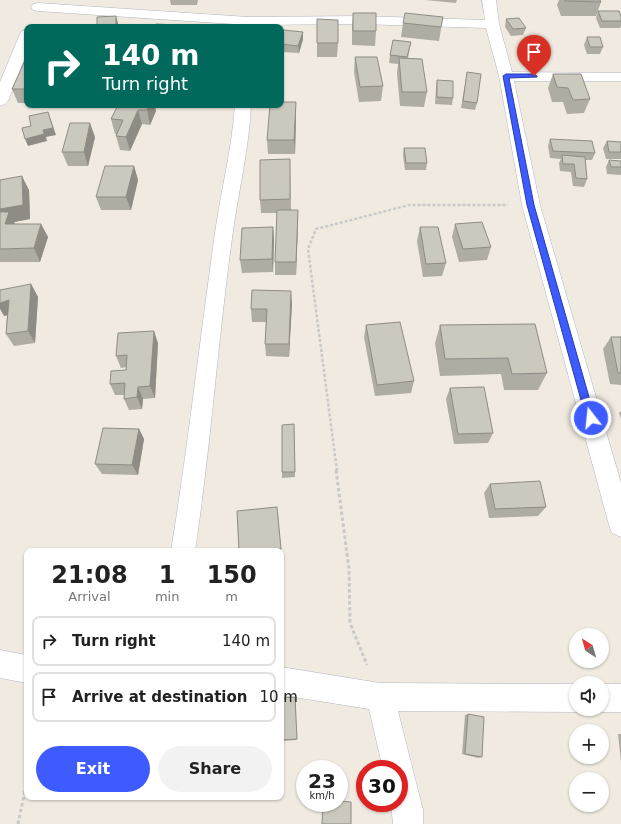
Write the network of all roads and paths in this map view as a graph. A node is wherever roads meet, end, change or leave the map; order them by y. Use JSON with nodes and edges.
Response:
{"nodes":[{"id":1,"x":489,"y":0,"type":"edge"},
{"id":2,"x":39,"y":3,"type":"edge"},
{"id":3,"x":31,"y":24,"type":"edge"},
{"id":4,"x":248,"y":24,"type":"edge"},
{"id":5,"x":492,"y":24,"type":"junction"},
{"id":6,"x":24,"y":41,"type":"edge"},
{"id":7,"x":506,"y":76,"type":"junction"},
{"id":8,"x":621,"y":77,"type":"edge"},
{"id":9,"x":0,"y":101,"type":"edge"},
{"id":10,"x":243,"y":108,"type":"edge"},
{"id":11,"x":531,"y":205,"type":"junction"},
{"id":12,"x":621,"y":525,"type":"edge"},
{"id":13,"x":183,"y":548,"type":"edge"},
{"id":14,"x":0,"y":664,"type":"edge"},
{"id":15,"x":24,"y":668,"type":"edge"},
{"id":16,"x":284,"y":681,"type":"edge"},
{"id":17,"x":380,"y":697,"type":"junction"},
{"id":18,"x":569,"y":698,"type":"edge"},
{"id":19,"x":609,"y":698,"type":"edge"},
{"id":20,"x":621,"y":698,"type":"edge"},
{"id":21,"x":396,"y":760,"type":"edge"},
{"id":22,"x":24,"y":795,"type":"edge"},
{"id":23,"x":408,"y":812,"type":"edge"},
{"id":24,"x":18,"y":824,"type":"edge"},
{"id":25,"x":408,"y":824,"type":"edge"}],
"edges":[{"from":1,"to":5,"type":"street"},
{"from":2,"to":3,"type":"street"},
{"from":2,"to":4,"type":"street"},
{"from":4,"to":5,"type":"street"},
{"from":5,"to":7,"type":"street"},
{"from":6,"to":9,"type":"street"},
{"from":7,"to":8,"type":"street"},
{"from":7,"to":11,"type":"street"},
{"from":10,"to":13,"type":"street"},
{"from":11,"to":12,"type":"street"},
{"from":11,"to":17,"type":"path"},
{"from":14,"to":15,"type":"street"},
{"from":16,"to":17,"type":"street"},
{"from":17,"to":18,"type":"street"},
{"from":17,"to":21,"type":"street"},
{"from":19,"to":20,"type":"street"},
{"from":22,"to":24,"type":"path"},
{"from":23,"to":25,"type":"street"}]}
